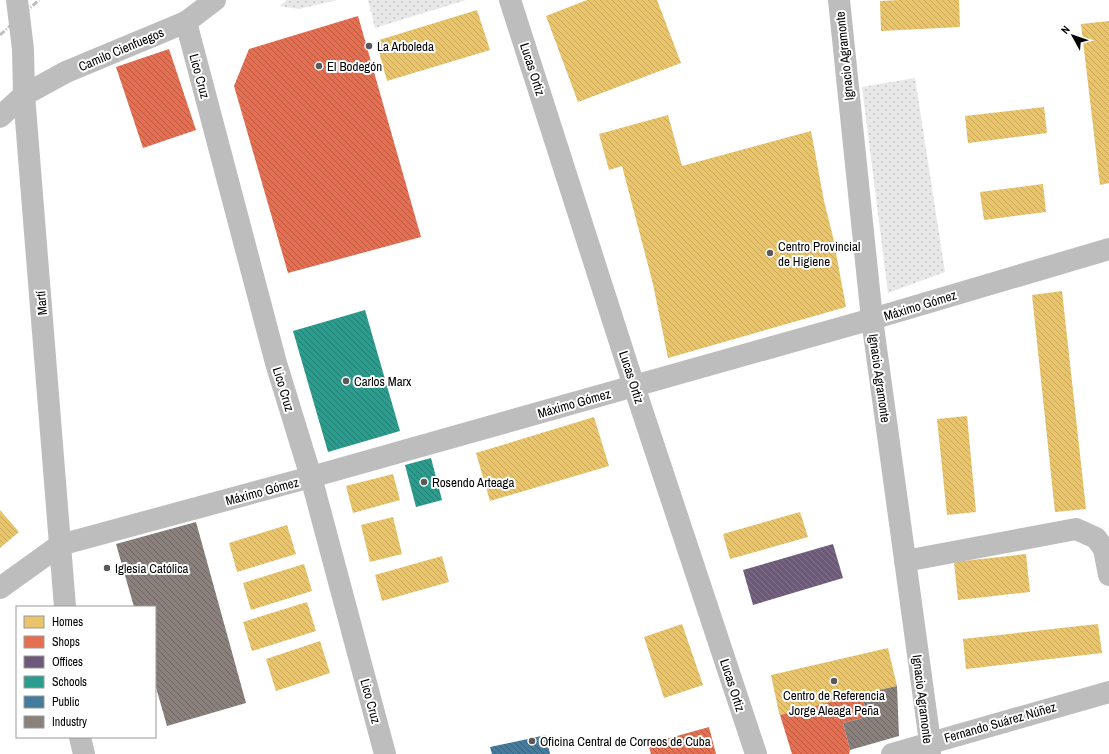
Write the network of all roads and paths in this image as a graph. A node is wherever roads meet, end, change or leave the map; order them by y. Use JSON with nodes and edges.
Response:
{"nodes":[{"id":1,"x":17,"y":0,"type":"edge"},
{"id":2,"x":215,"y":0,"type":"edge"},
{"id":3,"x":510,"y":0,"type":"edge"},
{"id":4,"x":839,"y":0,"type":"edge"},
{"id":5,"x":186,"y":22,"type":"junction"},
{"id":6,"x":24,"y":95,"type":"junction"},
{"id":7,"x":0,"y":117,"type":"edge"},
{"id":8,"x":1109,"y":249,"type":"edge"},
{"id":9,"x":872,"y":319,"type":"junction"},
{"id":10,"x":634,"y":386,"type":"junction"},
{"id":11,"x":311,"y":478,"type":"junction"},
{"id":12,"x":60,"y":545,"type":"junction"},
{"id":13,"x":905,"y":560,"type":"junction"},
{"id":14,"x":1109,"y":575,"type":"edge"},
{"id":15,"x":0,"y":588,"type":"edge"},
{"id":16,"x":65,"y":606,"type":"edge"},
{"id":17,"x":1109,"y":692,"type":"edge"},
{"id":18,"x":72,"y":738,"type":"edge"},
{"id":19,"x":80,"y":738,"type":"edge"},
{"id":20,"x":930,"y":748,"type":"edge"},
{"id":21,"x":72,"y":754,"type":"edge"},
{"id":22,"x":84,"y":754,"type":"edge"},
{"id":23,"x":386,"y":754,"type":"edge"},
{"id":24,"x":756,"y":754,"type":"edge"},
{"id":25,"x":892,"y":754,"type":"edge"}],
"edges":[{"from":1,"to":6,"type":"street","name":"Martí"},
{"from":2,"to":5,"type":"street","name":"Camilo Cienfuegos"},
{"from":3,"to":10,"type":"street","name":"Lucas Ortiz"},
{"from":4,"to":9,"type":"street","name":"Ignacio Agramonte"},
{"from":5,"to":6,"type":"street","name":"Camilo Cienfuegos"},
{"from":5,"to":11,"type":"street","name":"Lico Cruz"},
{"from":6,"to":7,"type":"street","name":"Camilo Cienfuegos"},
{"from":6,"to":12,"type":"street","name":"Martí"},
{"from":8,"to":9,"type":"street","name":"Máximo Gómez"},
{"from":9,"to":10,"type":"street","name":"Máximo Gómez"},
{"from":9,"to":13,"type":"street","name":"Ignacio Agramonte"},
{"from":10,"to":11,"type":"street","name":"Máximo Gómez"},
{"from":10,"to":24,"type":"street","name":"Lucas Ortiz"},
{"from":11,"to":12,"type":"street","name":"Máximo Gómez"},
{"from":11,"to":23,"type":"street","name":"Lico Cruz"},
{"from":12,"to":15,"type":"street"},
{"from":12,"to":16,"type":"street","name":"Martí"},
{"from":13,"to":14,"type":"street"},
{"from":13,"to":20,"type":"street","name":"Ignacio Agramonte"},
{"from":17,"to":20,"type":"street","name":"Fernando Suárez Núñez"},
{"from":18,"to":21,"type":"street"},
{"from":19,"to":22,"type":"street"},
{"from":20,"to":25,"type":"street","name":"Fernando Suárez Núñez"}]}
